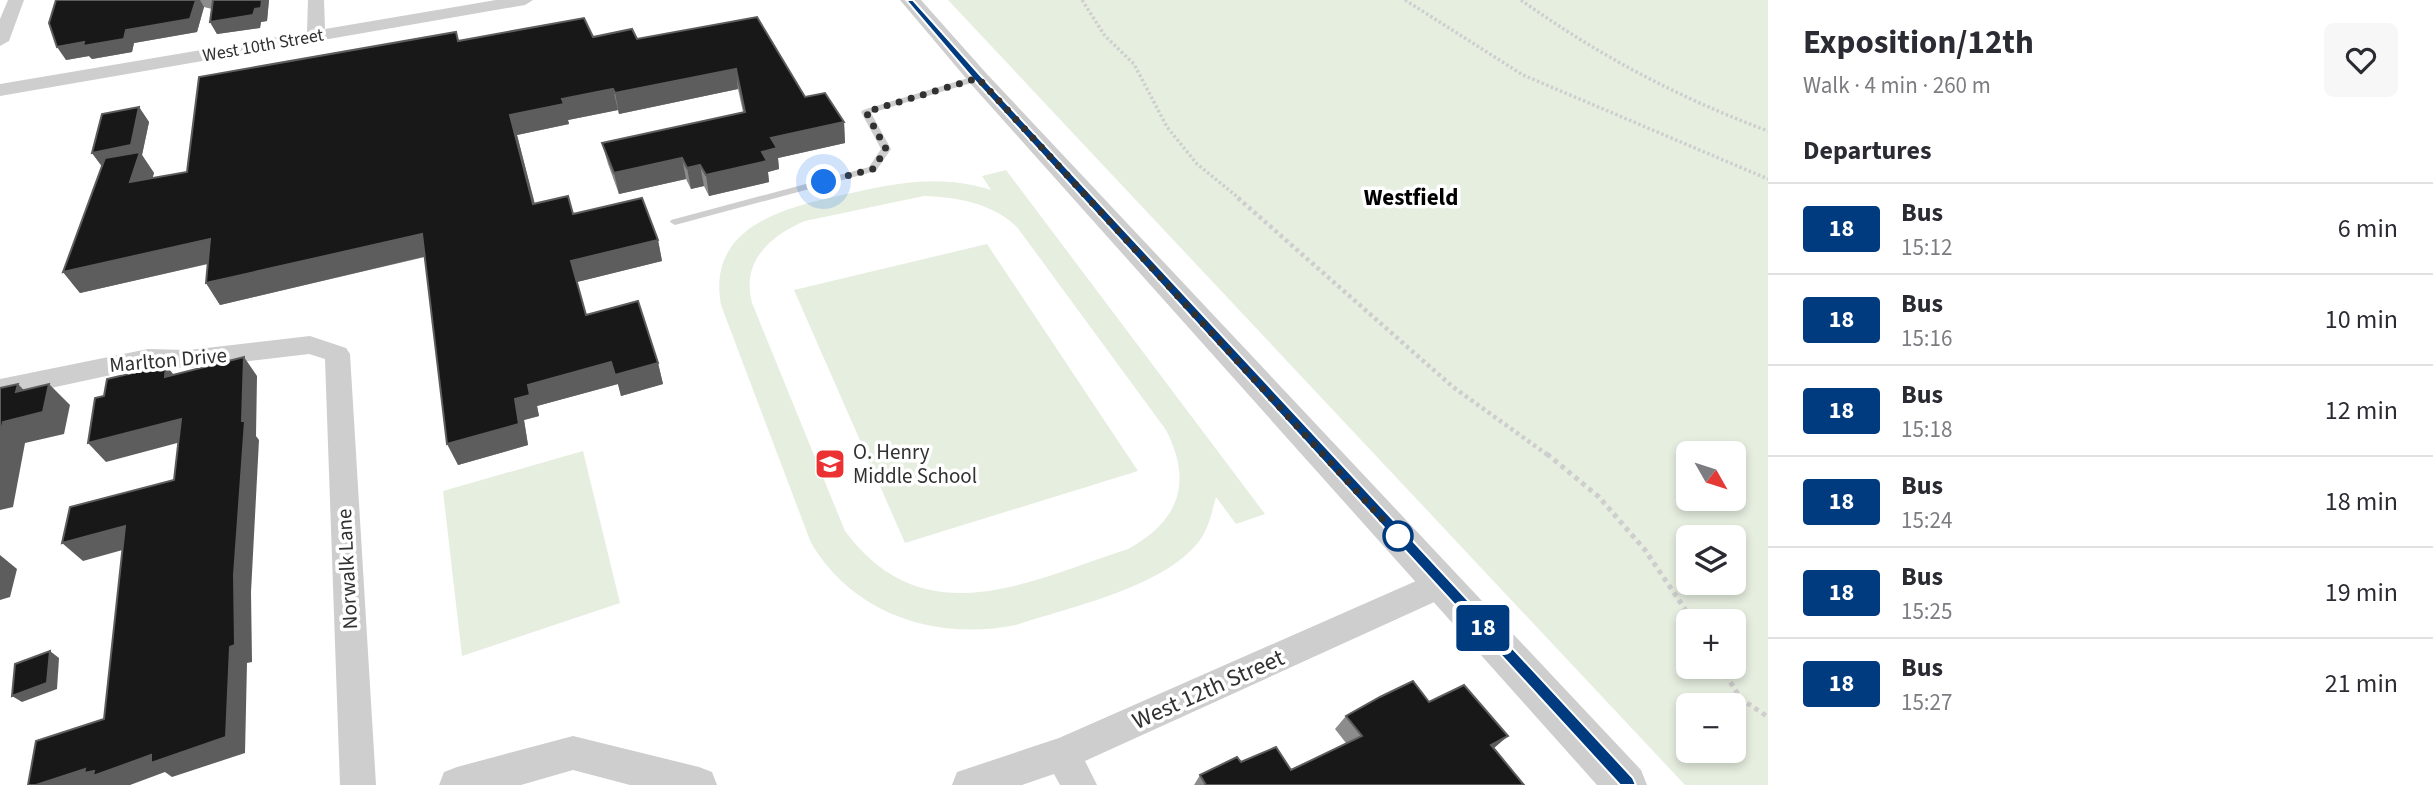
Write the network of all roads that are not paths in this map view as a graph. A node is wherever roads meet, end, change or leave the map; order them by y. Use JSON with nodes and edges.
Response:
{"nodes":[{"id":1,"x":16,"y":0,"type":"edge"},
{"id":2,"x":316,"y":0,"type":"edge"},
{"id":3,"x":526,"y":0,"type":"edge"},
{"id":4,"x":910,"y":0,"type":"edge"},
{"id":5,"x":316,"y":36,"type":"junction"},
{"id":6,"x":0,"y":41,"type":"edge"},
{"id":7,"x":978,"y":78,"type":"junction"},
{"id":8,"x":0,"y":90,"type":"edge"},
{"id":9,"x":675,"y":222,"type":"dead end"},
{"id":10,"x":337,"y":354,"type":"joint"},
{"id":11,"x":0,"y":389,"type":"edge"},
{"id":12,"x":1441,"y":584,"type":"junction"},
{"id":13,"x":1062,"y":754,"type":"junction"},
{"id":14,"x":358,"y":785,"type":"edge"},
{"id":15,"x":457,"y":785,"type":"edge"},
{"id":16,"x":699,"y":785,"type":"edge"},
{"id":17,"x":970,"y":785,"type":"edge"},
{"id":18,"x":1079,"y":785,"type":"edge"},
{"id":19,"x":1626,"y":785,"type":"edge"}],
"edges":[{"from":1,"to":6,"type":"street"},
{"from":2,"to":5,"type":"street"},
{"from":3,"to":5,"type":"street","name":"West 10th Street"},
{"from":4,"to":7,"type":"street"},
{"from":5,"to":8,"type":"street","name":"West 10th Street"},
{"from":7,"to":9,"type":"lane"},
{"from":7,"to":12,"type":"street"},
{"from":10,"to":11,"type":"street","name":"Marlton Drive"},
{"from":10,"to":14,"type":"street","name":"Norwalk Lane"},
{"from":12,"to":13,"type":"street","name":"West 12th Street"},
{"from":12,"to":19,"type":"street"},
{"from":13,"to":17,"type":"street","name":"West 12th Street"},
{"from":13,"to":18,"type":"street"},
{"from":15,"to":16,"type":"street"}]}
